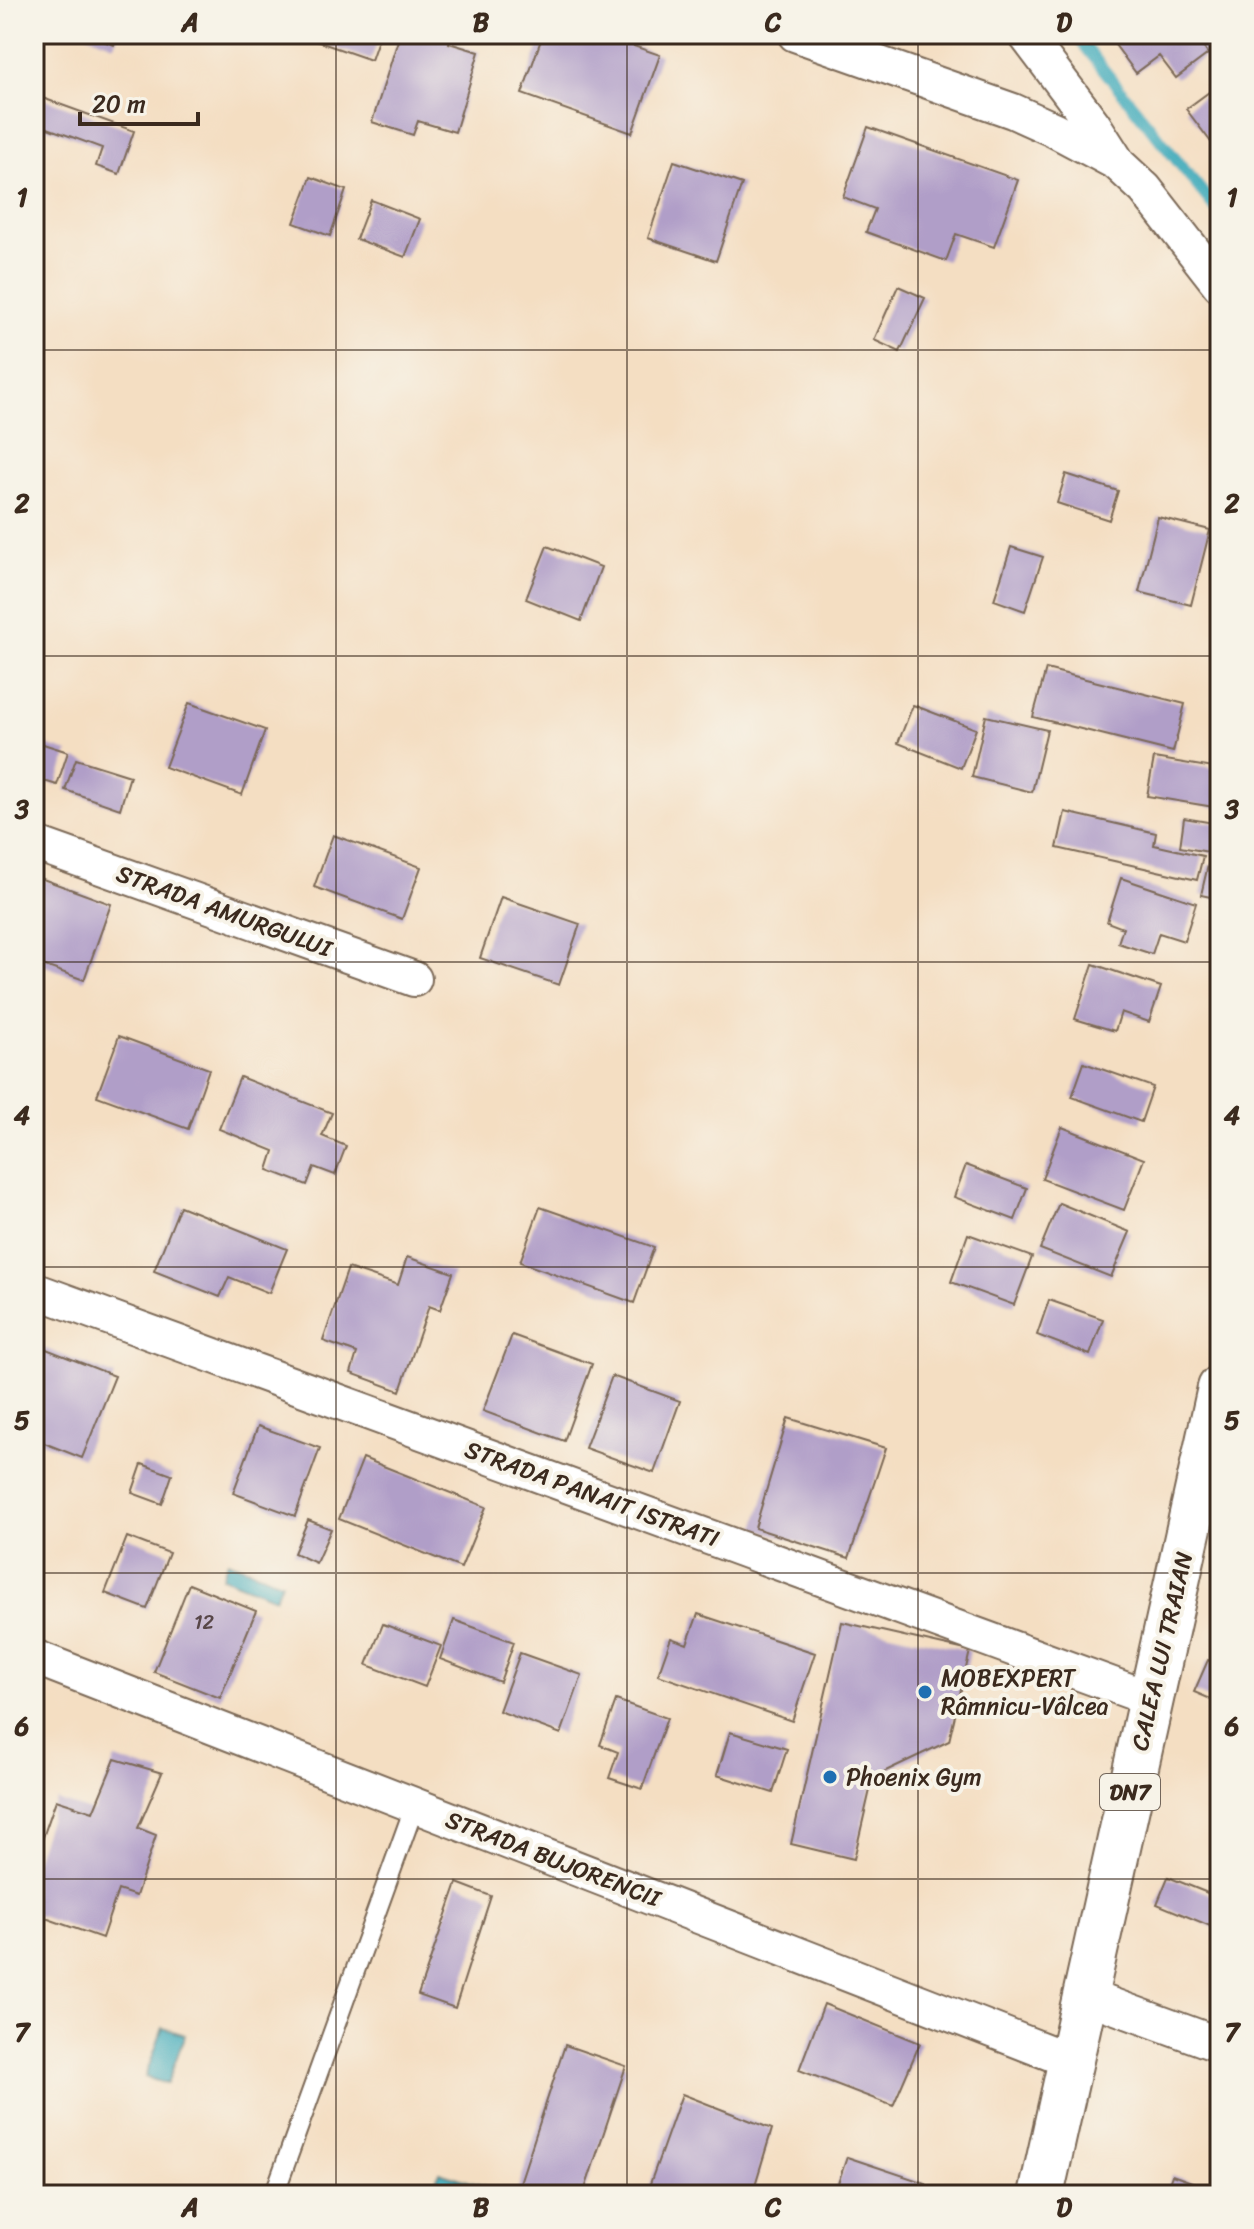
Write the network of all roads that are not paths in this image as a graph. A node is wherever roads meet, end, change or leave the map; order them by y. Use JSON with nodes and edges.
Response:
{"nodes":[{"id":1,"x":795,"y":34,"type":"edge"},
{"id":2,"x":1025,"y":34,"type":"edge"},
{"id":3,"x":1117,"y":163,"type":"junction"},
{"id":4,"x":1220,"y":285,"type":"edge"},
{"id":5,"x":34,"y":843,"type":"edge"},
{"id":6,"x":414,"y":979,"type":"dead end"},
{"id":7,"x":34,"y":1290,"type":"edge"},
{"id":8,"x":1220,"y":1388,"type":"edge"},
{"id":9,"x":34,"y":1657,"type":"edge"},
{"id":10,"x":1151,"y":1699,"type":"junction"},
{"id":11,"x":415,"y":1805,"type":"junction"},
{"id":12,"x":1086,"y":1996,"type":"junction"},
{"id":13,"x":1220,"y":2045,"type":"edge"},
{"id":14,"x":1071,"y":2061,"type":"junction"},
{"id":15,"x":274,"y":2195,"type":"edge"},
{"id":16,"x":1041,"y":2195,"type":"edge"}],
"edges":[{"from":1,"to":3,"type":"street"},
{"from":2,"to":3,"type":"street"},
{"from":3,"to":4,"type":"street"},
{"from":5,"to":6,"type":"street","name":"STRADA AMURGULUI"},
{"from":7,"to":10,"type":"street","name":"STRADA PANAIT ISTRATI"},
{"from":8,"to":10,"type":"highway","name":"CALEA LUI TRAIAN","number":"DN7"},
{"from":9,"to":11,"type":"street","name":"STRADA BUJORENCII"},
{"from":10,"to":12,"type":"highway","name":"CALEA LUI TRAIAN","number":"DN7"},
{"from":11,"to":14,"type":"street","name":"STRADA BUJORENCII"},
{"from":11,"to":15,"type":"lane"},
{"from":12,"to":13,"type":"street"},
{"from":12,"to":14,"type":"highway","name":"CALEA LUI TRAIAN","number":"DN7"},
{"from":14,"to":16,"type":"highway","name":"CALEA LUI TRAIAN","number":"DN7"}]}
